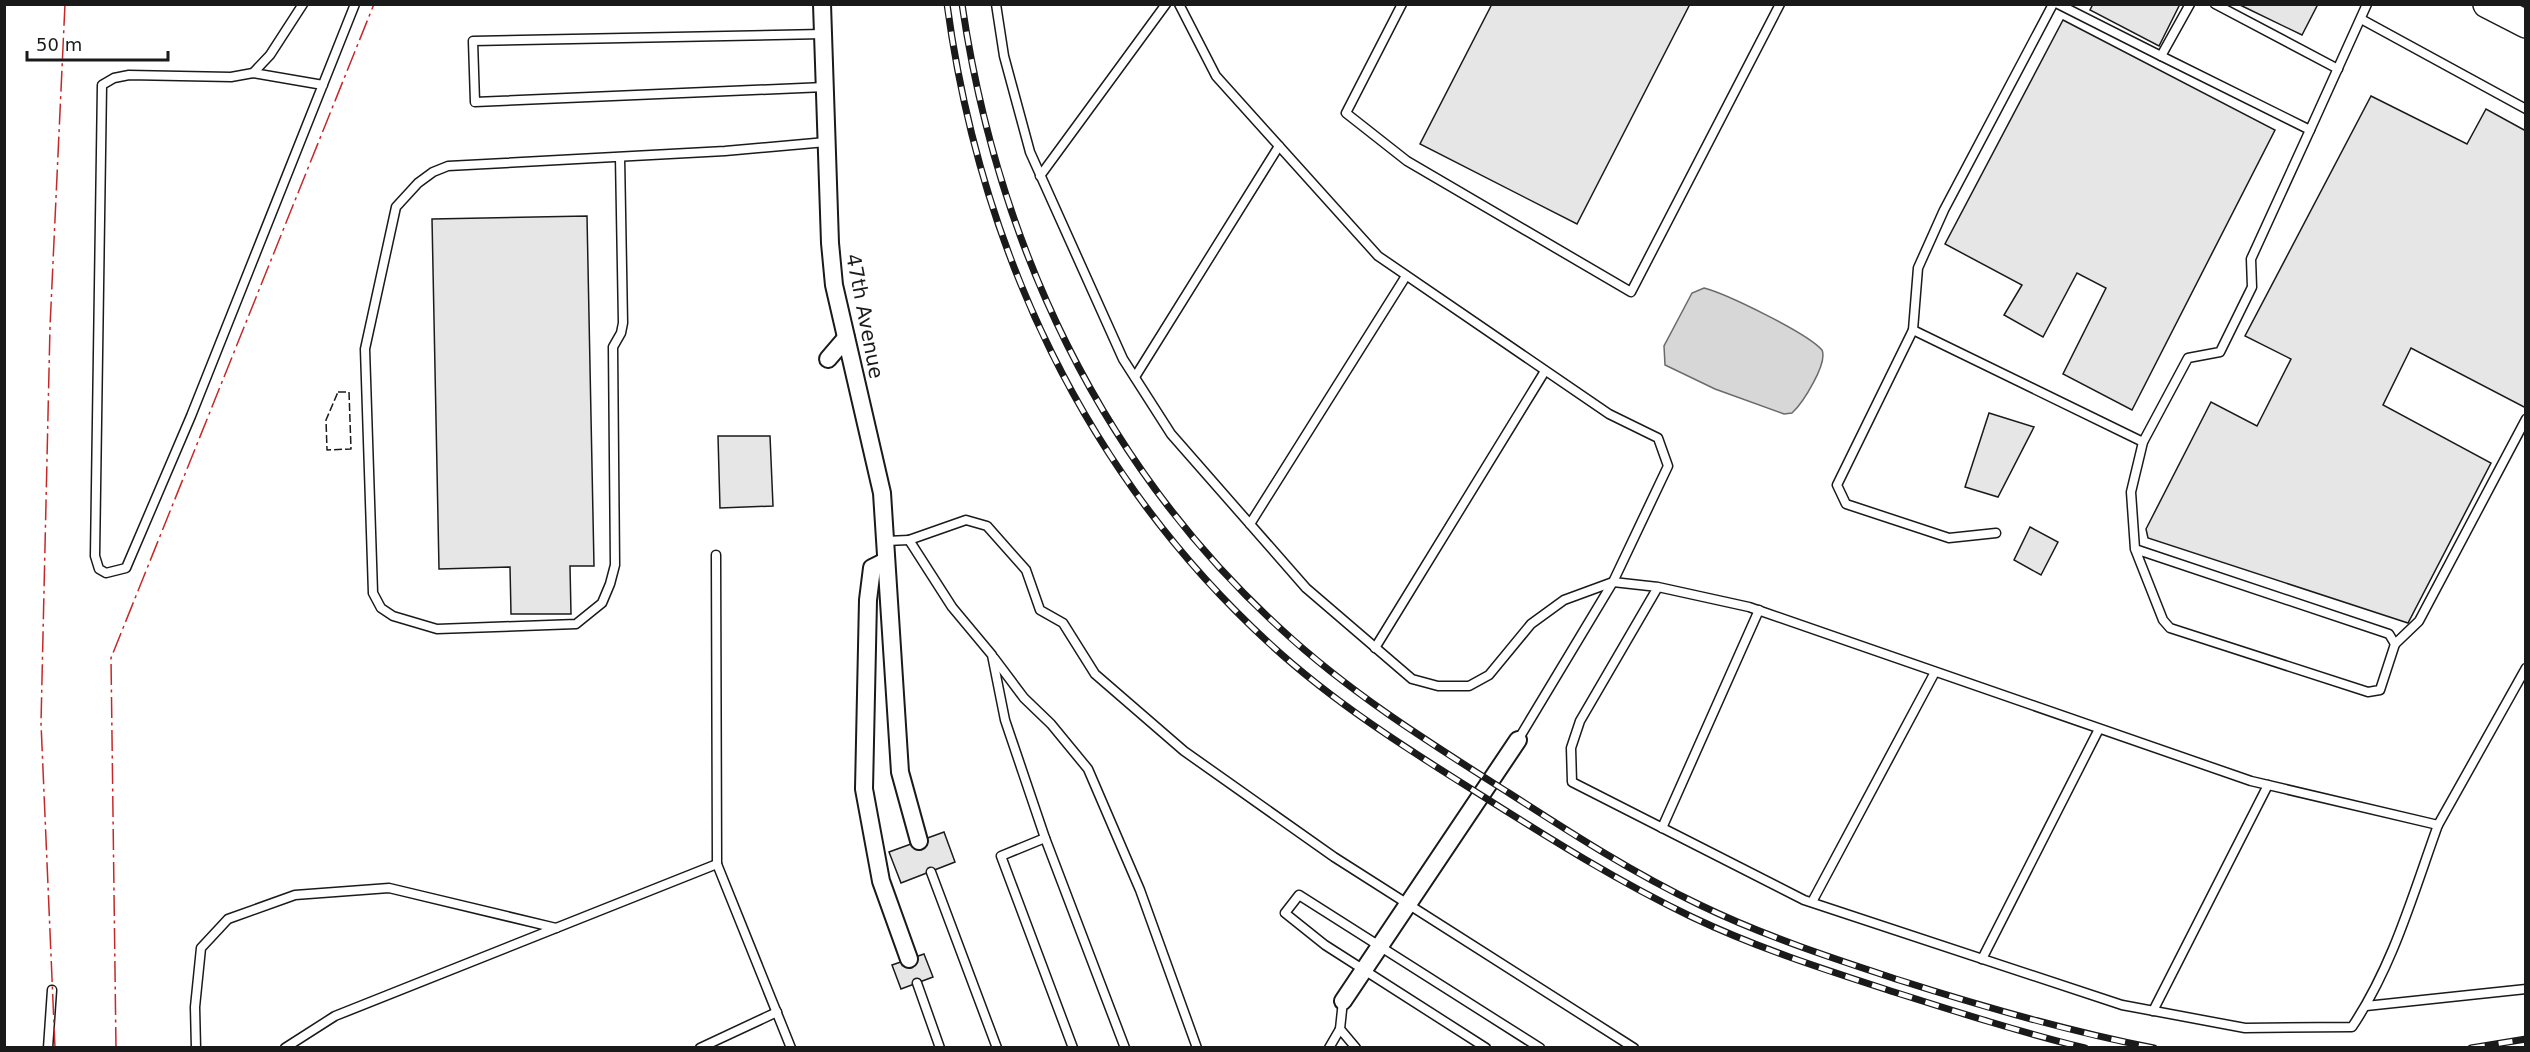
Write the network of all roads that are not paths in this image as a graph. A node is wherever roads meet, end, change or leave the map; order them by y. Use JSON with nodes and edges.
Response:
{"nodes":[{"id":1,"x":303,"y":4,"type":"edge"},
{"id":2,"x":355,"y":4,"type":"edge"},
{"id":3,"x":822,"y":4,"type":"edge"},
{"id":4,"x":996,"y":4,"type":"edge"},
{"id":5,"x":1166,"y":4,"type":"edge"},
{"id":6,"x":1179,"y":4,"type":"edge"},
{"id":7,"x":1402,"y":4,"type":"edge"},
{"id":8,"x":1779,"y":4,"type":"edge"},
{"id":9,"x":2053,"y":4,"type":"edge"},
{"id":10,"x":2058,"y":4,"type":"edge"},
{"id":11,"x":2190,"y":4,"type":"edge"},
{"id":12,"x":2214,"y":4,"type":"edge"},
{"id":13,"x":2367,"y":4,"type":"edge"},
{"id":14,"x":2487,"y":4,"type":"edge"},
{"id":15,"x":2361,"y":19,"type":"junction"},
{"id":16,"x":2526,"y":24,"type":"edge"},
{"id":17,"x":823,"y":34,"type":"junction"},
{"id":18,"x":2161,"y":56,"type":"junction"},
{"id":19,"x":2338,"y":69,"type":"junction"},
{"id":20,"x":254,"y":73,"type":"junction"},
{"id":21,"x":323,"y":85,"type":"junction"},
{"id":22,"x":825,"y":87,"type":"junction"},
{"id":23,"x":2526,"y":109,"type":"edge"},
{"id":24,"x":2310,"y":130,"type":"junction"},
{"id":25,"x":826,"y":142,"type":"junction"},
{"id":26,"x":1279,"y":146,"type":"junction"},
{"id":27,"x":620,"y":157,"type":"junction"},
{"id":28,"x":1040,"y":176,"type":"junction"},
{"id":29,"x":1406,"y":276,"type":"junction"},
{"id":30,"x":1913,"y":330,"type":"junction"},
{"id":31,"x":846,"y":338,"type":"junction"},
{"id":32,"x":828,"y":359,"type":"dead end"},
{"id":33,"x":1545,"y":371,"type":"junction"},
{"id":34,"x":1135,"y":377,"type":"junction"},
{"id":35,"x":2526,"y":419,"type":"edge"},
{"id":36,"x":2143,"y":442,"type":"junction"},
{"id":37,"x":1250,"y":524,"type":"junction"},
{"id":38,"x":1996,"y":533,"type":"dead end"},
{"id":39,"x":909,"y":540,"type":"junction"},
{"id":40,"x":886,"y":541,"type":"junction"},
{"id":41,"x":2135,"y":549,"type":"junction"},
{"id":42,"x":716,"y":555,"type":"dead end"},
{"id":43,"x":886,"y":561,"type":"junction"},
{"id":44,"x":1613,"y":582,"type":"junction"},
{"id":45,"x":1658,"y":587,"type":"junction"},
{"id":46,"x":1759,"y":610,"type":"junction"},
{"id":47,"x":2395,"y":644,"type":"junction"},
{"id":48,"x":1376,"y":648,"type":"junction"},
{"id":49,"x":992,"y":655,"type":"junction"},
{"id":50,"x":2526,"y":668,"type":"edge"},
{"id":51,"x":1935,"y":672,"type":"junction"},
{"id":52,"x":2099,"y":729,"type":"junction"},
{"id":53,"x":1518,"y":740,"type":"joint"},
{"id":54,"x":2268,"y":785,"type":"junction"},
{"id":55,"x":2438,"y":825,"type":"junction"},
{"id":56,"x":1662,"y":828,"type":"junction"},
{"id":57,"x":1045,"y":838,"type":"junction"},
{"id":58,"x":919,"y":841,"type":"dead end"},
{"id":59,"x":717,"y":864,"type":"junction"},
{"id":60,"x":931,"y":872,"type":"dead end"},
{"id":61,"x":1812,"y":902,"type":"junction"},
{"id":62,"x":1408,"y":904,"type":"junction"},
{"id":63,"x":556,"y":928,"type":"junction"},
{"id":64,"x":1380,"y":946,"type":"junction"},
{"id":65,"x":909,"y":959,"type":"dead end"},
{"id":66,"x":1982,"y":959,"type":"junction"},
{"id":67,"x":1364,"y":969,"type":"junction"},
{"id":68,"x":918,"y":982,"type":"dead end"},
{"id":69,"x":2526,"y":989,"type":"edge"},
{"id":70,"x":52,"y":990,"type":"dead end"},
{"id":71,"x":1343,"y":1001,"type":"joint"},
{"id":72,"x":2366,"y":1006,"type":"junction"},
{"id":73,"x":2153,"y":1011,"type":"junction"},
{"id":74,"x":777,"y":1012,"type":"junction"},
{"id":75,"x":1340,"y":1029,"type":"junction"},
{"id":76,"x":48,"y":1047,"type":"edge"},
{"id":77,"x":196,"y":1047,"type":"edge"},
{"id":78,"x":285,"y":1047,"type":"edge"},
{"id":79,"x":700,"y":1047,"type":"edge"},
{"id":80,"x":791,"y":1047,"type":"edge"},
{"id":81,"x":940,"y":1047,"type":"edge"},
{"id":82,"x":997,"y":1047,"type":"edge"},
{"id":83,"x":1073,"y":1047,"type":"edge"},
{"id":84,"x":1125,"y":1047,"type":"edge"},
{"id":85,"x":1197,"y":1047,"type":"edge"},
{"id":86,"x":1329,"y":1047,"type":"edge"},
{"id":87,"x":1356,"y":1047,"type":"edge"},
{"id":88,"x":1486,"y":1047,"type":"edge"},
{"id":89,"x":1540,"y":1047,"type":"edge"},
{"id":90,"x":1634,"y":1047,"type":"edge"}],
"edges":[{"from":1,"to":20,"type":"lane"},
{"from":2,"to":21,"type":"lane"},
{"from":3,"to":17,"type":"street","name":"47th Avenue"},
{"from":4,"to":28,"type":"lane"},
{"from":5,"to":28,"type":"lane"},
{"from":6,"to":26,"type":"lane"},
{"from":7,"to":8,"type":"lane"},
{"from":9,"to":30,"type":"lane"},
{"from":10,"to":18,"type":"lane"},
{"from":11,"to":18,"type":"lane"},
{"from":12,"to":19,"type":"lane"},
{"from":13,"to":15,"type":"lane"},
{"from":14,"to":16,"type":"main road"},
{"from":15,"to":19,"type":"lane"},
{"from":15,"to":23,"type":"lane"},
{"from":17,"to":22,"type":"street","name":"47th Avenue"},
{"from":17,"to":22,"type":"lane"},
{"from":18,"to":24,"type":"lane"},
{"from":19,"to":24,"type":"lane"},
{"from":20,"to":21,"type":"lane"},
{"from":20,"to":21,"type":"lane"},
{"from":22,"to":25,"type":"street","name":"47th Avenue"},
{"from":24,"to":36,"type":"lane"},
{"from":25,"to":27,"type":"lane"},
{"from":25,"to":31,"type":"street","name":"47th Avenue"},
{"from":26,"to":29,"type":"lane"},
{"from":26,"to":34,"type":"lane"},
{"from":27,"to":27,"type":"lane"},
{"from":28,"to":34,"type":"lane"},
{"from":29,"to":33,"type":"lane"},
{"from":29,"to":37,"type":"lane"},
{"from":30,"to":36,"type":"lane"},
{"from":30,"to":38,"type":"lane"},
{"from":31,"to":32,"type":"street"},
{"from":31,"to":40,"type":"street","name":"47th Avenue"},
{"from":33,"to":44,"type":"lane"},
{"from":33,"to":48,"type":"lane"},
{"from":34,"to":37,"type":"lane"},
{"from":35,"to":47,"type":"lane"},
{"from":36,"to":41,"type":"lane"},
{"from":37,"to":48,"type":"lane"},
{"from":39,"to":40,"type":"lane"},
{"from":39,"to":49,"type":"lane"},
{"from":39,"to":62,"type":"lane"},
{"from":40,"to":43,"type":"street","name":"47th Avenue"},
{"from":41,"to":47,"type":"lane"},
{"from":41,"to":47,"type":"lane"},
{"from":42,"to":59,"type":"lane"},
{"from":43,"to":58,"type":"street","name":"47th Avenue"},
{"from":43,"to":65,"type":"street"},
{"from":44,"to":45,"type":"lane"},
{"from":44,"to":48,"type":"lane"},
{"from":44,"to":53,"type":"lane"},
{"from":45,"to":46,"type":"lane"},
{"from":45,"to":56,"type":"lane"},
{"from":46,"to":51,"type":"lane"},
{"from":46,"to":56,"type":"lane"},
{"from":49,"to":57,"type":"lane"},
{"from":49,"to":85,"type":"lane"},
{"from":50,"to":55,"type":"lane"},
{"from":51,"to":52,"type":"lane"},
{"from":51,"to":61,"type":"lane"},
{"from":52,"to":54,"type":"lane"},
{"from":52,"to":66,"type":"lane"},
{"from":53,"to":62,"type":"street"},
{"from":54,"to":55,"type":"lane"},
{"from":54,"to":73,"type":"lane"},
{"from":55,"to":72,"type":"lane"},
{"from":56,"to":61,"type":"lane"},
{"from":57,"to":83,"type":"lane"},
{"from":57,"to":84,"type":"lane"},
{"from":59,"to":63,"type":"lane"},
{"from":59,"to":74,"type":"lane"},
{"from":60,"to":82,"type":"lane"},
{"from":61,"to":66,"type":"lane"},
{"from":62,"to":64,"type":"street"},
{"from":62,"to":90,"type":"lane"},
{"from":63,"to":77,"type":"lane"},
{"from":63,"to":78,"type":"lane"},
{"from":64,"to":67,"type":"street"},
{"from":64,"to":67,"type":"lane"},
{"from":64,"to":89,"type":"lane"},
{"from":66,"to":73,"type":"lane"},
{"from":67,"to":71,"type":"street"},
{"from":67,"to":88,"type":"lane"},
{"from":68,"to":81,"type":"lane"},
{"from":69,"to":72,"type":"lane"},
{"from":70,"to":76,"type":"lane"},
{"from":71,"to":75,"type":"lane"},
{"from":72,"to":73,"type":"lane"},
{"from":74,"to":79,"type":"lane"},
{"from":74,"to":80,"type":"lane"},
{"from":75,"to":86,"type":"lane"},
{"from":75,"to":87,"type":"lane"}]}
